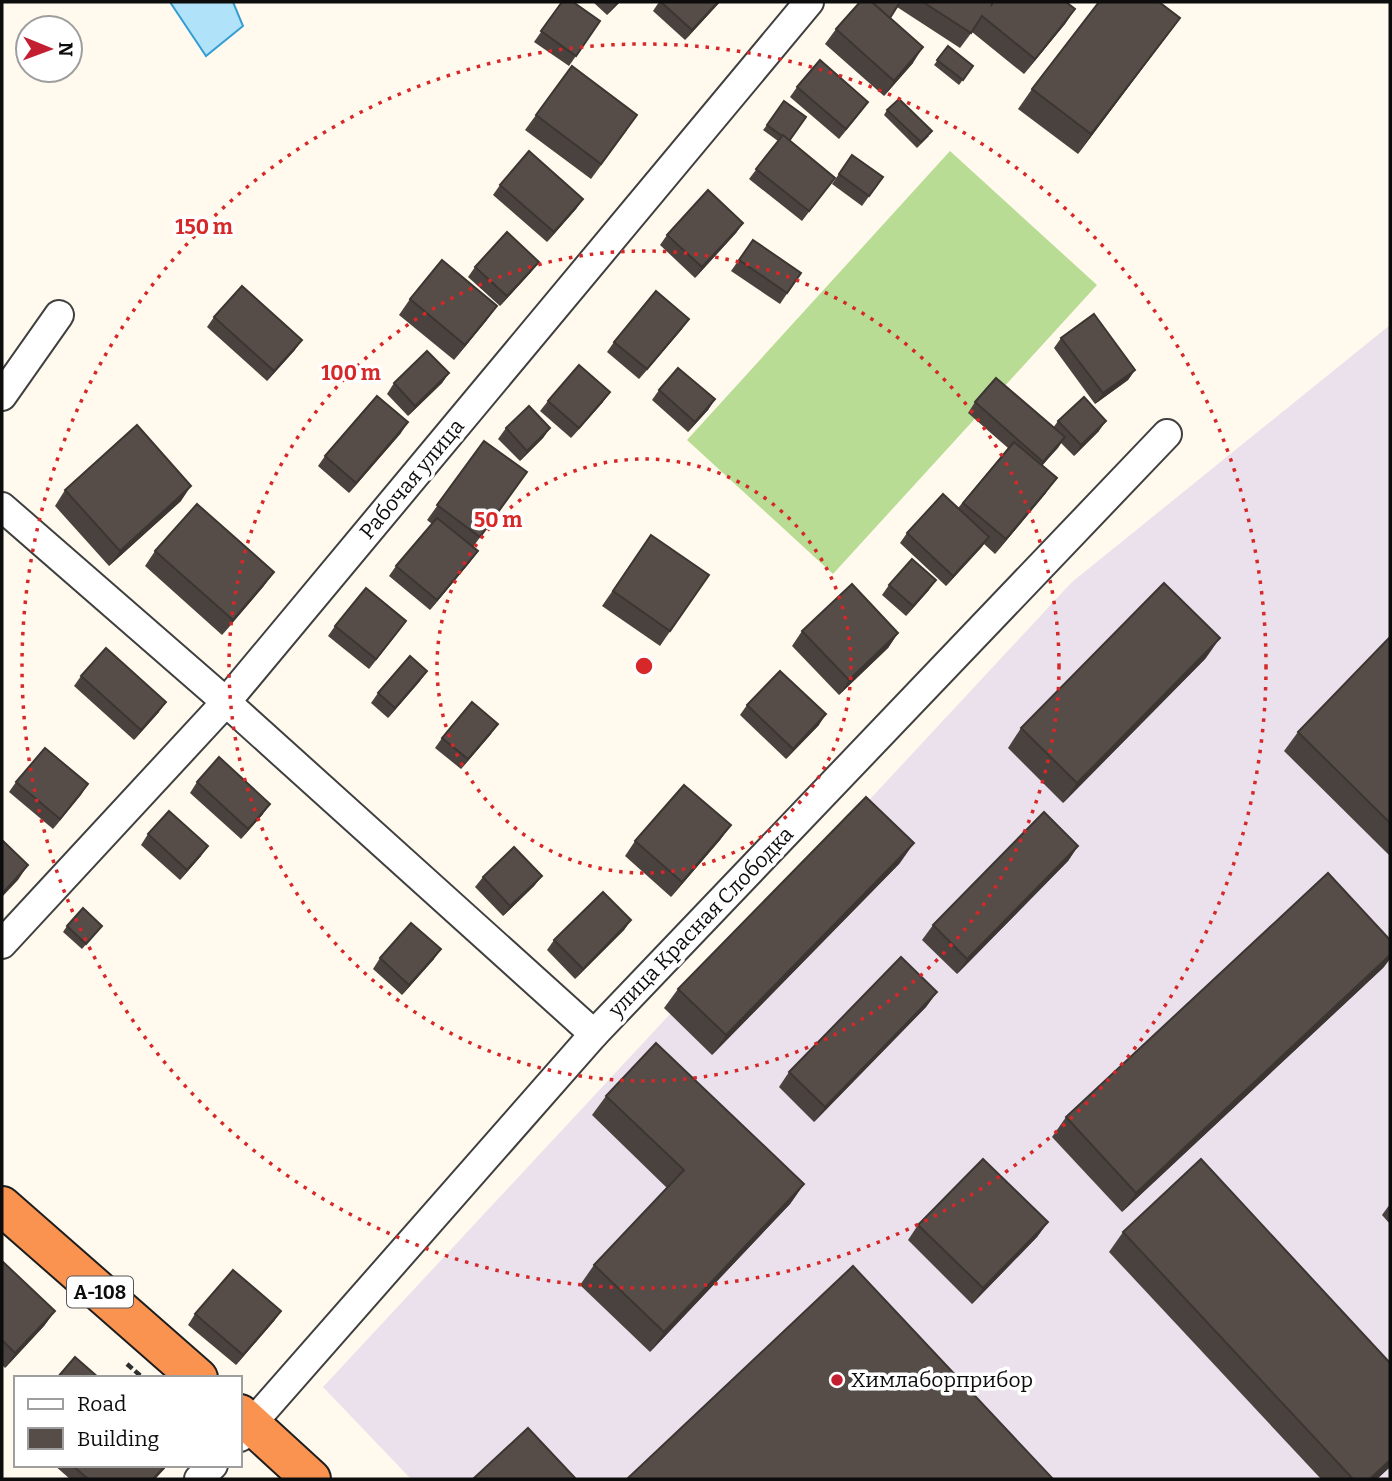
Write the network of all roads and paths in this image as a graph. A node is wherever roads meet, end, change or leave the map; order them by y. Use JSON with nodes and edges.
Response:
{"nodes":[{"id":1,"x":808,"y":2,"type":"edge"},
{"id":2,"x":59,"y":315,"type":"dead end"},
{"id":3,"x":2,"y":396,"type":"edge"},
{"id":4,"x":1167,"y":434,"type":"dead end"},
{"id":5,"x":2,"y":507,"type":"edge"},
{"id":6,"x":226,"y":702,"type":"junction"},
{"id":7,"x":2,"y":944,"type":"edge"},
{"id":8,"x":594,"y":1034,"type":"junction"},
{"id":9,"x":2,"y":1206,"type":"edge"},
{"id":10,"x":196,"y":1376,"type":"edge"},
{"id":11,"x":244,"y":1425,"type":"edge"},
{"id":12,"x":311,"y":1479,"type":"edge"}],
"edges":[{"from":1,"to":6,"type":"street","name":"Рабочая улица"},
{"from":2,"to":3,"type":"street"},
{"from":4,"to":8,"type":"street","name":"улица Красная Слободка"},
{"from":5,"to":6,"type":"street"},
{"from":6,"to":7,"type":"street","name":"Рабочая улица"},
{"from":6,"to":8,"type":"street"},
{"from":8,"to":11,"type":"street","name":"улица Красная Слободка"},
{"from":9,"to":10,"type":"highway","number":"А-108"},
{"from":11,"to":12,"type":"highway"}]}
